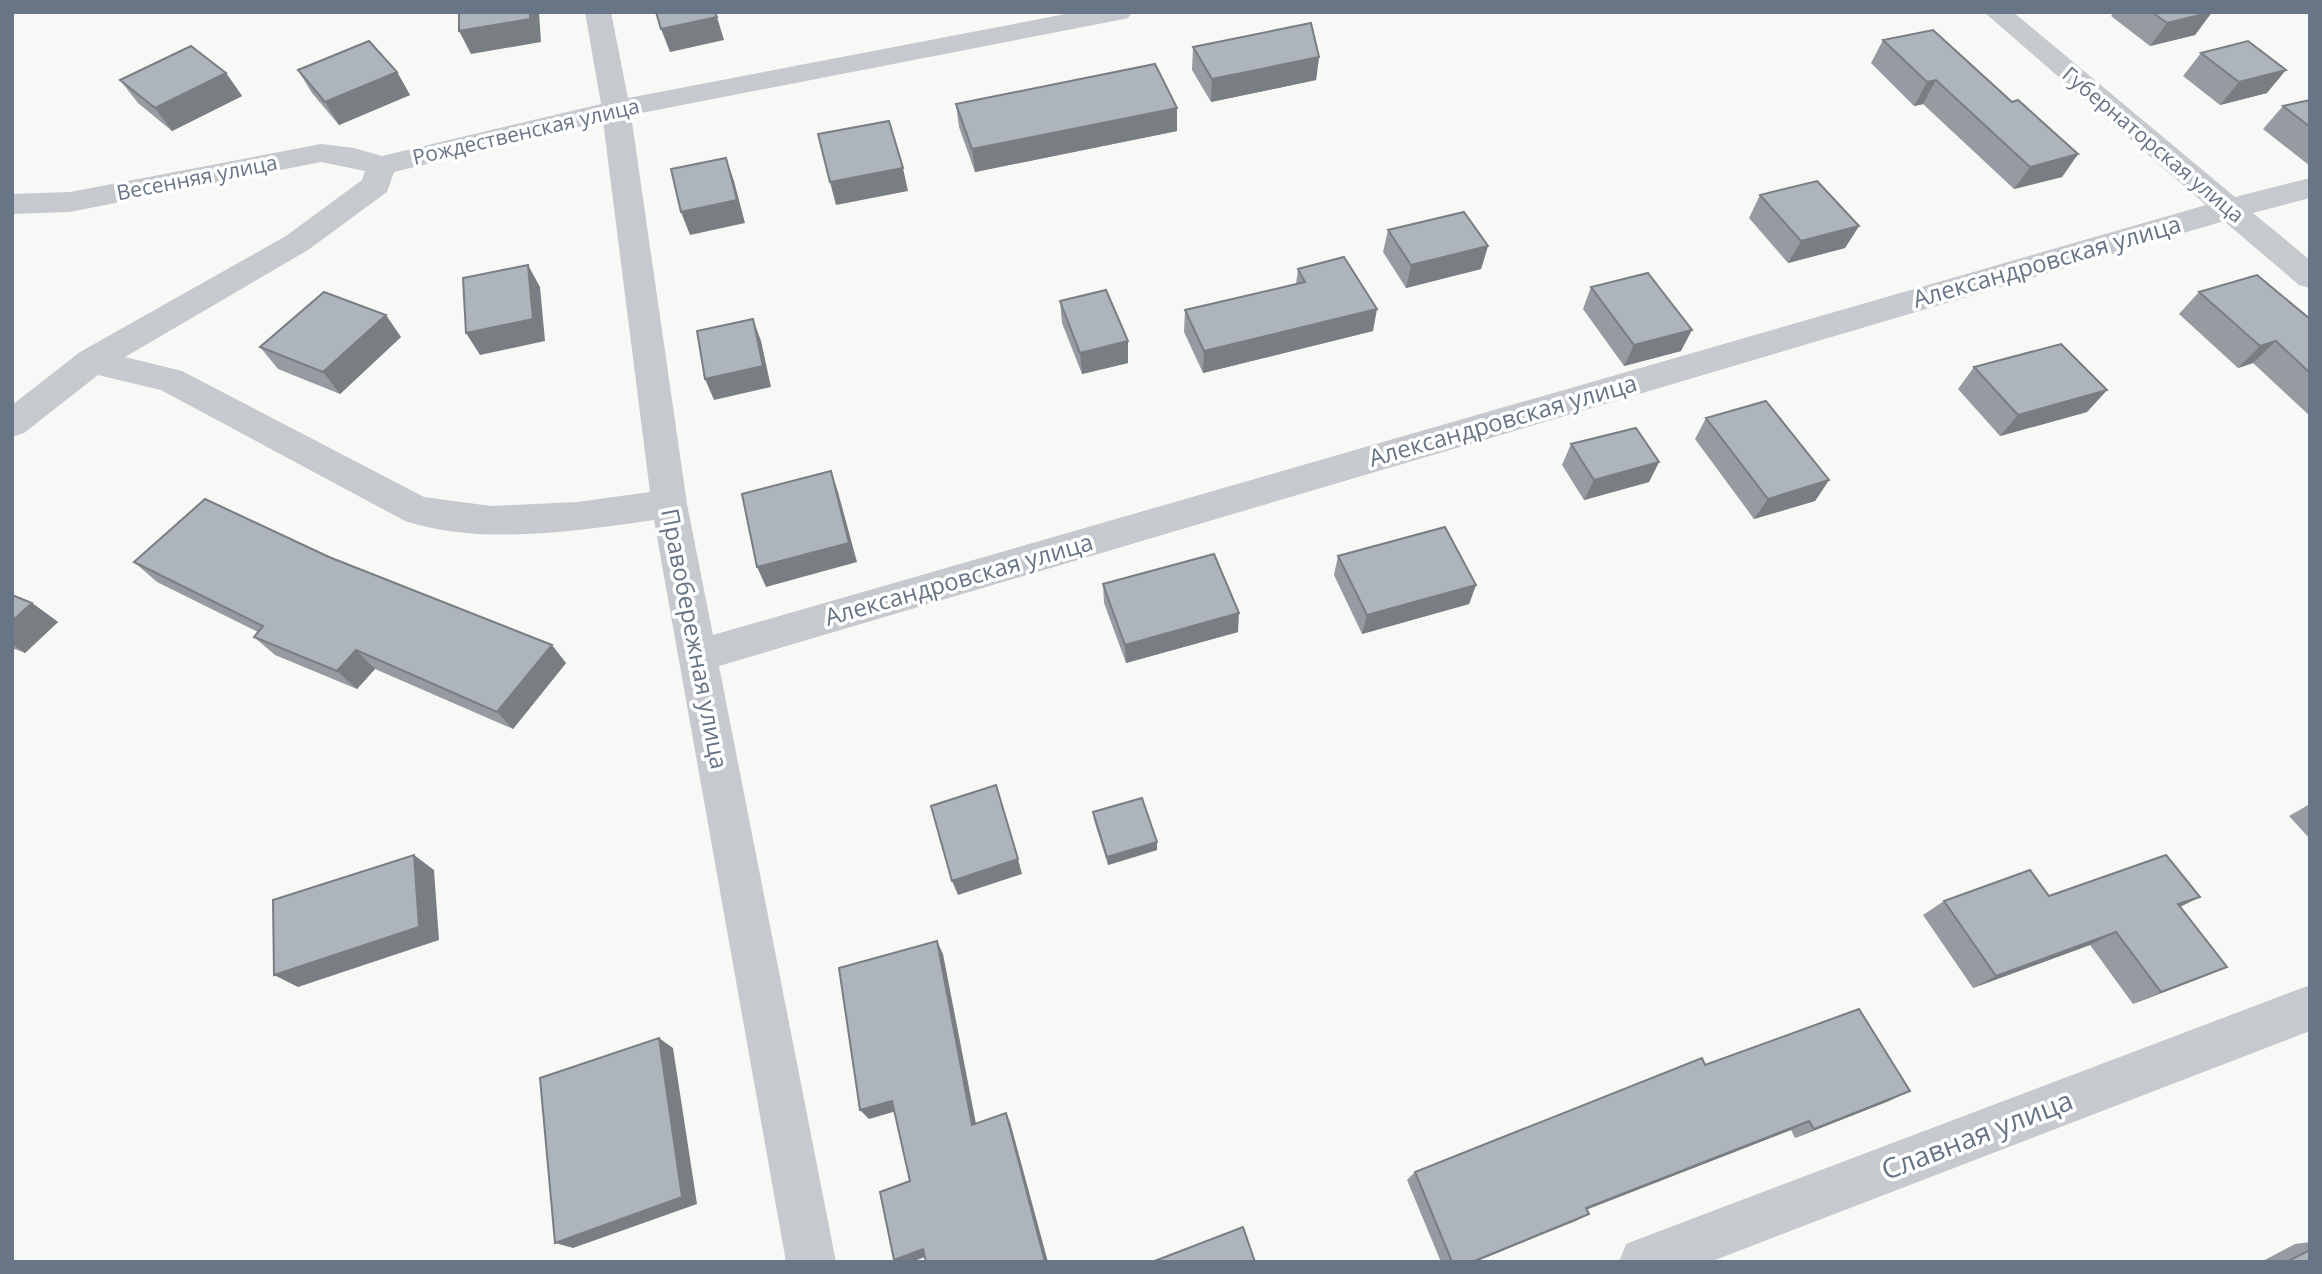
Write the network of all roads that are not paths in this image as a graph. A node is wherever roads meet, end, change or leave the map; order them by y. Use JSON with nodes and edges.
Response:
{"nodes":[{"id":1,"x":598,"y":12,"type":"edge"},
{"id":2,"x":1119,"y":12,"type":"edge"},
{"id":3,"x":1997,"y":12,"type":"edge"},
{"id":4,"x":616,"y":109,"type":"junction"},
{"id":5,"x":381,"y":166,"type":"junction"},
{"id":6,"x":2310,"y":188,"type":"edge"},
{"id":7,"x":12,"y":204,"type":"edge"},
{"id":8,"x":2228,"y":209,"type":"junction"},
{"id":9,"x":2310,"y":277,"type":"edge"},
{"id":10,"x":92,"y":361,"type":"junction"},
{"id":11,"x":12,"y":424,"type":"edge"},
{"id":12,"x":669,"y":504,"type":"junction"},
{"id":13,"x":697,"y":656,"type":"junction"},
{"id":14,"x":2310,"y":1008,"type":"edge"},
{"id":15,"x":811,"y":1262,"type":"edge"},
{"id":16,"x":1644,"y":1262,"type":"edge"}],
"edges":[{"from":1,"to":4,"type":"street","name":"Правобережная улица"},
{"from":2,"to":4,"type":"street","name":"Рождественская улица"},
{"from":3,"to":8,"type":"street","name":"Губернаторская улица"},
{"from":4,"to":5,"type":"street","name":"Рождественская улица"},
{"from":4,"to":12,"type":"street","name":"Правобережная улица"},
{"from":5,"to":7,"type":"street","name":"Весенняя улица"},
{"from":5,"to":10,"type":"street","name":"Рождественская улица"},
{"from":6,"to":8,"type":"street","name":"Александровская улица"},
{"from":8,"to":9,"type":"street","name":"Губернаторская улица"},
{"from":8,"to":13,"type":"street","name":"Александровская улица"},
{"from":10,"to":11,"type":"street","name":"Рождественская улица"},
{"from":10,"to":12,"type":"street"},
{"from":12,"to":13,"type":"street","name":"Правобережная улица"},
{"from":13,"to":15,"type":"street","name":"Правобережная улица"},
{"from":14,"to":16,"type":"street","name":"Славная улица"}]}
